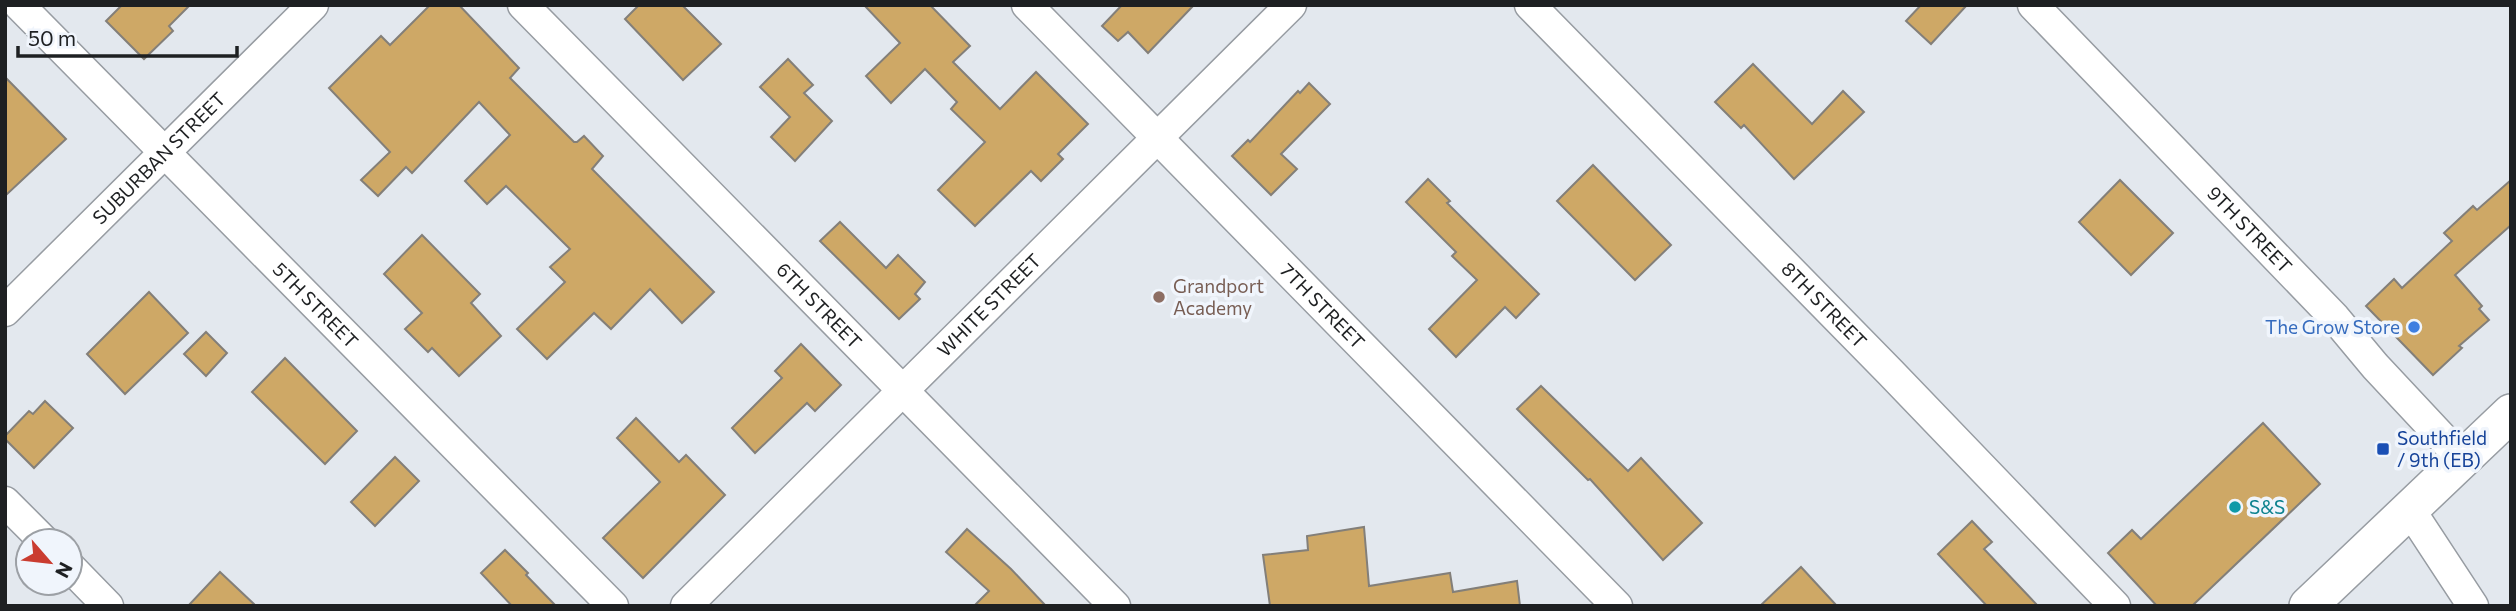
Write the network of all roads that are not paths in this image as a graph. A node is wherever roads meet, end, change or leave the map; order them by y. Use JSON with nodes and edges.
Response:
{"nodes":[{"id":1,"x":19,"y":5,"type":"edge"},
{"id":2,"x":313,"y":5,"type":"edge"},
{"id":3,"x":523,"y":5,"type":"edge"},
{"id":4,"x":1027,"y":5,"type":"edge"},
{"id":5,"x":1291,"y":5,"type":"edge"},
{"id":6,"x":1530,"y":5,"type":"edge"},
{"id":7,"x":2033,"y":5,"type":"edge"},
{"id":8,"x":1158,"y":137,"type":"junction"},
{"id":9,"x":165,"y":153,"type":"junction"},
{"id":10,"x":5,"y":311,"type":"edge"},
{"id":11,"x":904,"y":390,"type":"junction"},
{"id":12,"x":2511,"y":413,"type":"edge"},
{"id":13,"x":2462,"y":459,"type":"junction"},
{"id":14,"x":5,"y":502,"type":"edge"},
{"id":15,"x":2410,"y":510,"type":"junction"},
{"id":16,"x":30,"y":527,"type":"edge"},
{"id":17,"x":84,"y":581,"type":"edge"},
{"id":18,"x":108,"y":606,"type":"edge"},
{"id":19,"x":613,"y":606,"type":"edge"},
{"id":20,"x":686,"y":606,"type":"edge"},
{"id":21,"x":1115,"y":606,"type":"edge"},
{"id":22,"x":1617,"y":606,"type":"edge"},
{"id":23,"x":2115,"y":606,"type":"edge"},
{"id":24,"x":2308,"y":606,"type":"edge"},
{"id":25,"x":2473,"y":606,"type":"edge"}],
"edges":[{"from":1,"to":9,"type":"street","name":"5TH STREET"},
{"from":2,"to":9,"type":"street","name":"SUBURBAN STREET"},
{"from":3,"to":11,"type":"street","name":"6TH STREET"},
{"from":4,"to":8,"type":"street","name":"7TH STREET"},
{"from":5,"to":8,"type":"street","name":"WHITE STREET"},
{"from":6,"to":23,"type":"street","name":"8TH STREET"},
{"from":7,"to":13,"type":"street","name":"9TH STREET"},
{"from":8,"to":11,"type":"street","name":"WHITE STREET"},
{"from":8,"to":22,"type":"street","name":"7TH STREET"},
{"from":9,"to":10,"type":"street","name":"SUBURBAN STREET"},
{"from":9,"to":19,"type":"street","name":"5TH STREET"},
{"from":11,"to":20,"type":"street","name":"WHITE STREET"},
{"from":11,"to":21,"type":"street","name":"6TH STREET"},
{"from":12,"to":13,"type":"main road"},
{"from":13,"to":15,"type":"main road"},
{"from":14,"to":16,"type":"street"},
{"from":15,"to":24,"type":"main road"},
{"from":15,"to":25,"type":"street"},
{"from":17,"to":18,"type":"street"}]}
